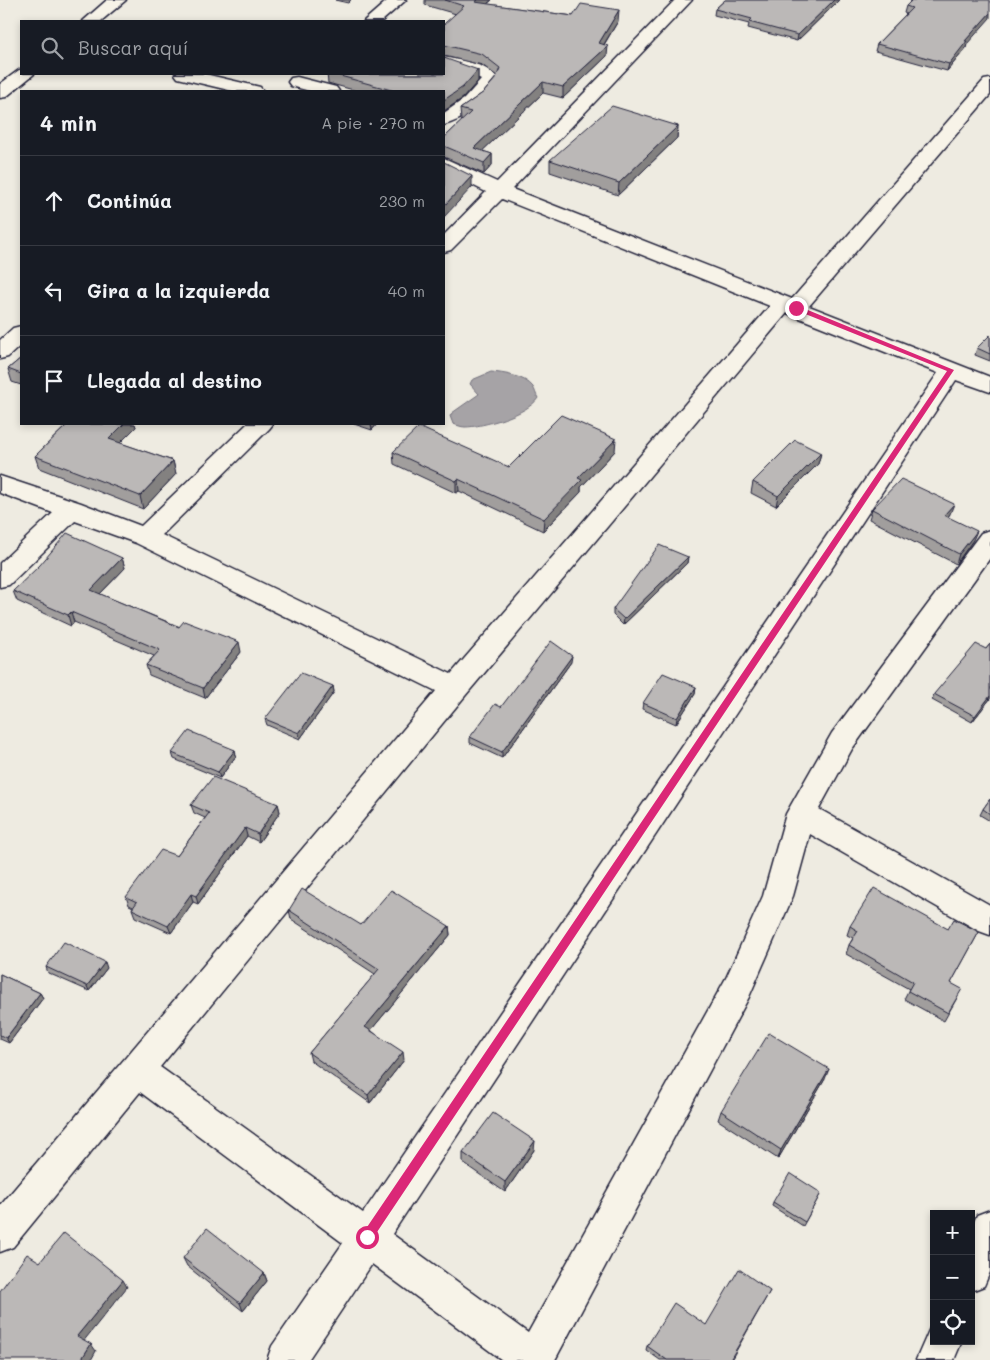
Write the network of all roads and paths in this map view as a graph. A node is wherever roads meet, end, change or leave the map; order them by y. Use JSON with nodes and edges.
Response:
{"nodes":[{"id":1,"x":118,"y":0,"type":"edge"},
{"id":2,"x":398,"y":0,"type":"edge"},
{"id":3,"x":684,"y":0,"type":"edge"},
{"id":4,"x":92,"y":20,"type":"edge"},
{"id":5,"x":373,"y":20,"type":"edge"},
{"id":6,"x":445,"y":62,"type":"edge"},
{"id":7,"x":24,"y":75,"type":"edge"},
{"id":8,"x":188,"y":75,"type":"edge"},
{"id":9,"x":296,"y":82,"type":"edge"},
{"id":10,"x":990,"y":84,"type":"edge"},
{"id":11,"x":250,"y":90,"type":"edge"},
{"id":12,"x":326,"y":90,"type":"edge"},
{"id":13,"x":0,"y":93,"type":"edge"},
{"id":14,"x":445,"y":119,"type":"edge"},
{"id":15,"x":445,"y":164,"type":"edge"},
{"id":16,"x":499,"y":191,"type":"junction"},
{"id":17,"x":445,"y":245,"type":"edge"},
{"id":18,"x":790,"y":306,"type":"junction"},
{"id":19,"x":20,"y":334,"type":"edge"},
{"id":20,"x":0,"y":352,"type":"edge"},
{"id":21,"x":951,"y":370,"type":"junction"},
{"id":22,"x":990,"y":385,"type":"edge"},
{"id":23,"x":260,"y":425,"type":"edge"},
{"id":24,"x":0,"y":484,"type":"edge"},
{"id":25,"x":72,"y":509,"type":"junction"},
{"id":26,"x":145,"y":537,"type":"junction"},
{"id":27,"x":990,"y":539,"type":"edge"},
{"id":28,"x":0,"y":578,"type":"edge"},
{"id":29,"x":455,"y":688,"type":"junction"},
{"id":30,"x":801,"y":814,"type":"junction"},
{"id":31,"x":990,"y":921,"type":"edge"},
{"id":32,"x":136,"y":1069,"type":"junction"},
{"id":33,"x":990,"y":1228,"type":"edge"},
{"id":34,"x":0,"y":1234,"type":"edge"},
{"id":35,"x":367,"y":1237,"type":"junction"},
{"id":36,"x":975,"y":1264,"type":"edge"},
{"id":37,"x":941,"y":1345,"type":"edge"},
{"id":38,"x":286,"y":1360,"type":"edge"},
{"id":39,"x":534,"y":1360,"type":"edge"},
{"id":40,"x":935,"y":1360,"type":"edge"}],
"edges":[{"from":1,"to":4,"type":"street"},
{"from":2,"to":5,"type":"street"},
{"from":3,"to":16,"type":"street"},
{"from":6,"to":14,"type":"street"},
{"from":7,"to":13,"type":"street"},
{"from":8,"to":11,"type":"street"},
{"from":9,"to":12,"type":"street"},
{"from":10,"to":18,"type":"street"},
{"from":15,"to":16,"type":"street"},
{"from":16,"to":17,"type":"street"},
{"from":16,"to":18,"type":"street"},
{"from":18,"to":21,"type":"street"},
{"from":18,"to":29,"type":"street"},
{"from":19,"to":20,"type":"street"},
{"from":21,"to":22,"type":"street"},
{"from":21,"to":35,"type":"street"},
{"from":23,"to":26,"type":"street"},
{"from":24,"to":25,"type":"street"},
{"from":25,"to":26,"type":"street"},
{"from":25,"to":28,"type":"street"},
{"from":26,"to":29,"type":"street"},
{"from":27,"to":30,"type":"street"},
{"from":29,"to":32,"type":"street"},
{"from":30,"to":31,"type":"street"},
{"from":30,"to":39,"type":"street"},
{"from":32,"to":34,"type":"street"},
{"from":32,"to":35,"type":"street"},
{"from":33,"to":36,"type":"street"},
{"from":35,"to":38,"type":"street"},
{"from":35,"to":39,"type":"street"},
{"from":37,"to":40,"type":"street"}]}
